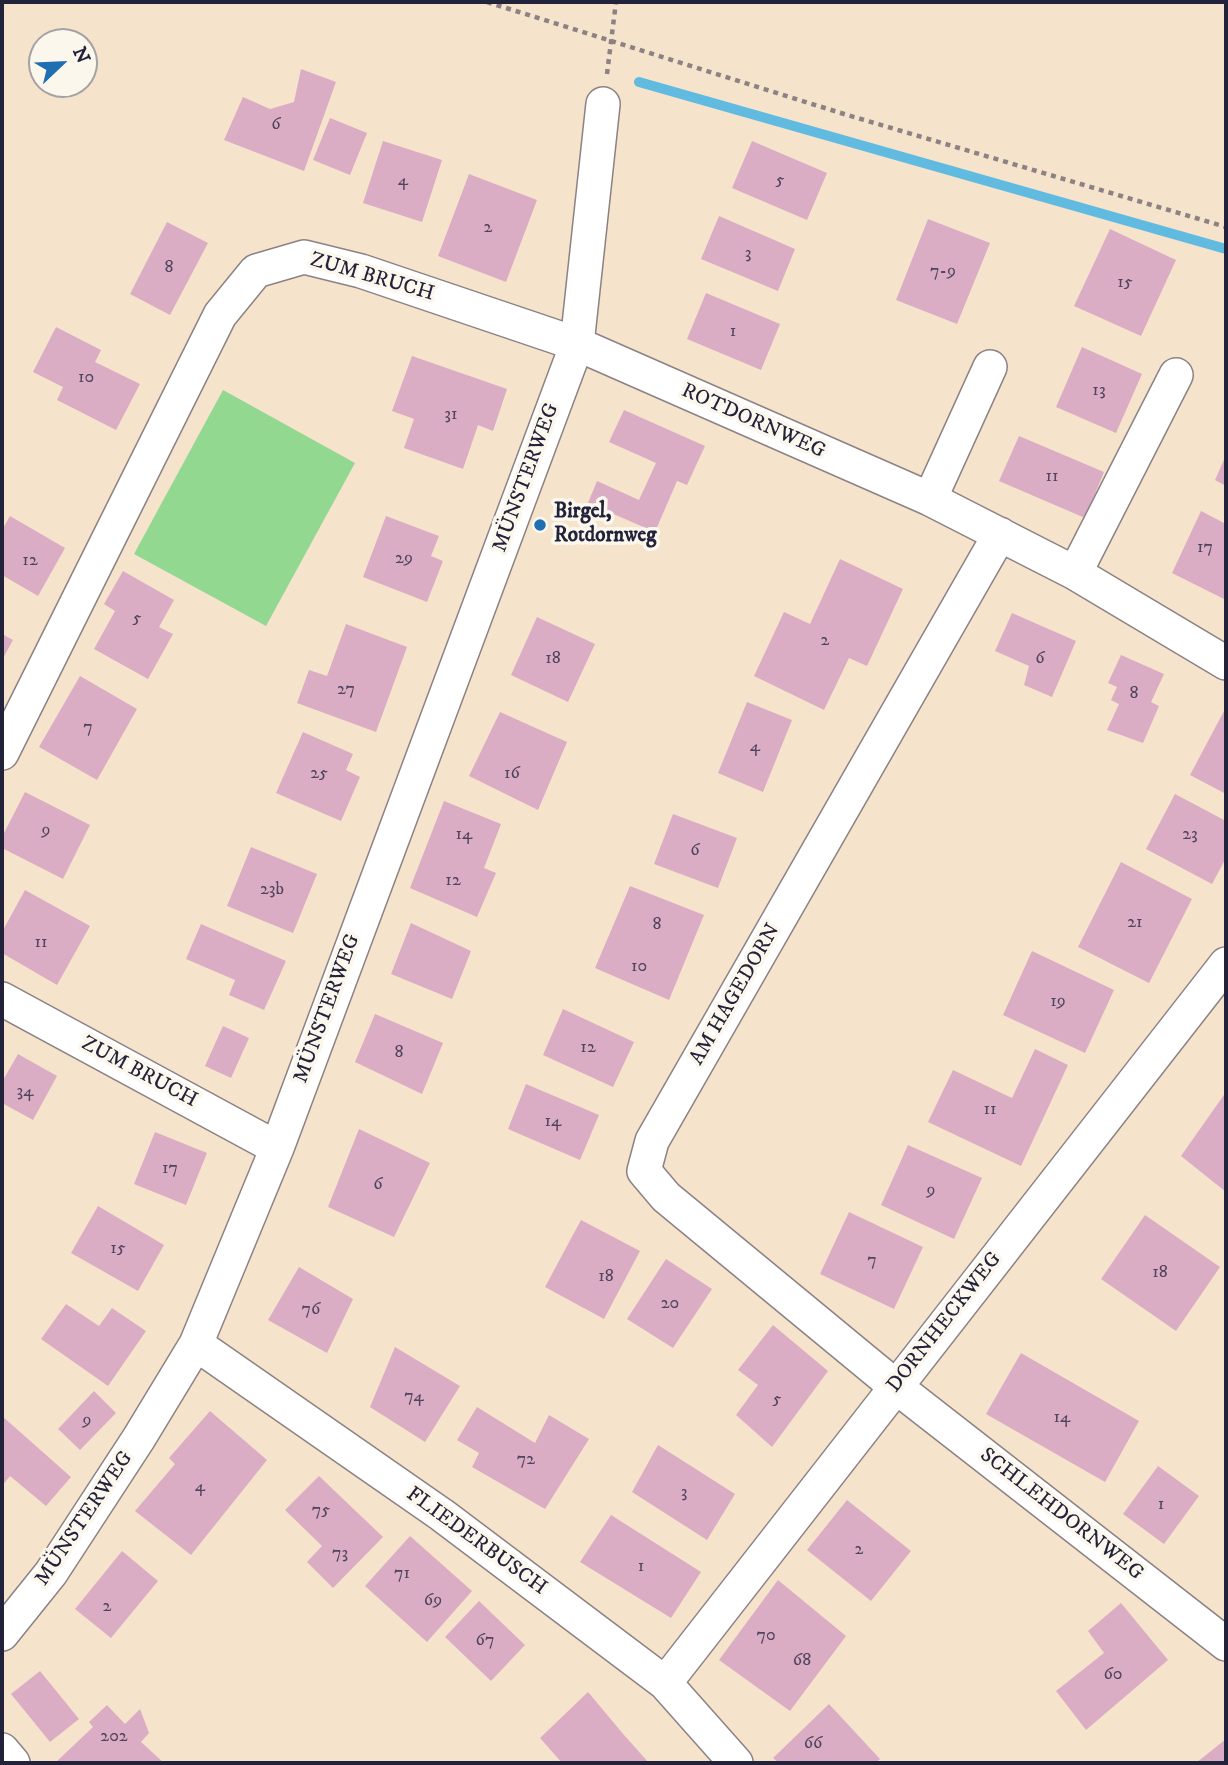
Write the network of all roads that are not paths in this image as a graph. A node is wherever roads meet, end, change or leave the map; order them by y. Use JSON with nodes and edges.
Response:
{"nodes":[{"id":1,"x":603,"y":104,"type":"road end"},
{"id":2,"x":577,"y":344,"type":"junction"},
{"id":3,"x":990,"y":367,"type":"dead end"},
{"id":4,"x":1175,"y":375,"type":"dead end"},
{"id":5,"x":930,"y":499,"type":"junction"},
{"id":6,"x":1000,"y":534,"type":"junction"},
{"id":7,"x":1075,"y":573,"type":"junction"},
{"id":8,"x":1226,"y":663,"type":"edge"},
{"id":9,"x":2,"y":753,"type":"edge"},
{"id":10,"x":1226,"y":964,"type":"edge"},
{"id":11,"x":2,"y":999,"type":"edge"},
{"id":12,"x":277,"y":1148,"type":"junction"},
{"id":13,"x":196,"y":1344,"type":"junction"},
{"id":14,"x":895,"y":1386,"type":"junction"},
{"id":15,"x":2,"y":1634,"type":"edge"},
{"id":16,"x":1226,"y":1644,"type":"edge"},
{"id":17,"x":665,"y":1683,"type":"junction"},
{"id":18,"x":2,"y":1750,"type":"edge"},
{"id":19,"x":13,"y":1763,"type":"edge"},
{"id":20,"x":736,"y":1763,"type":"edge"}],
"edges":[{"from":1,"to":2,"type":"street"},
{"from":2,"to":5,"type":"street","name":"ROTDORNWEG"},
{"from":2,"to":9,"type":"street","name":"ZUM BRUCH"},
{"from":2,"to":12,"type":"street","name":"MÜNSTERWEG"},
{"from":3,"to":5,"type":"street"},
{"from":4,"to":7,"type":"street"},
{"from":5,"to":6,"type":"street","name":"ROTDORNWEG"},
{"from":6,"to":7,"type":"street","name":"ROTDORNWEG"},
{"from":6,"to":14,"type":"street","name":"AM HAGEDORN"},
{"from":7,"to":8,"type":"street","name":"ROTDORNWEG"},
{"from":10,"to":14,"type":"street","name":"DORNHECKWEG"},
{"from":11,"to":12,"type":"street","name":"ZUM BRUCH"},
{"from":12,"to":13,"type":"street","name":"MÜNSTERWEG"},
{"from":13,"to":15,"type":"street","name":"MÜNSTERWEG"},
{"from":13,"to":17,"type":"street","name":"FLIEDERBUSCH"},
{"from":14,"to":16,"type":"street","name":"SCHLEHDORNWEG"},
{"from":14,"to":17,"type":"street","name":"DORNHECKWEG"},
{"from":17,"to":20,"type":"street","name":"FLIEDERBUSCH"},
{"from":18,"to":19,"type":"street"}]}
